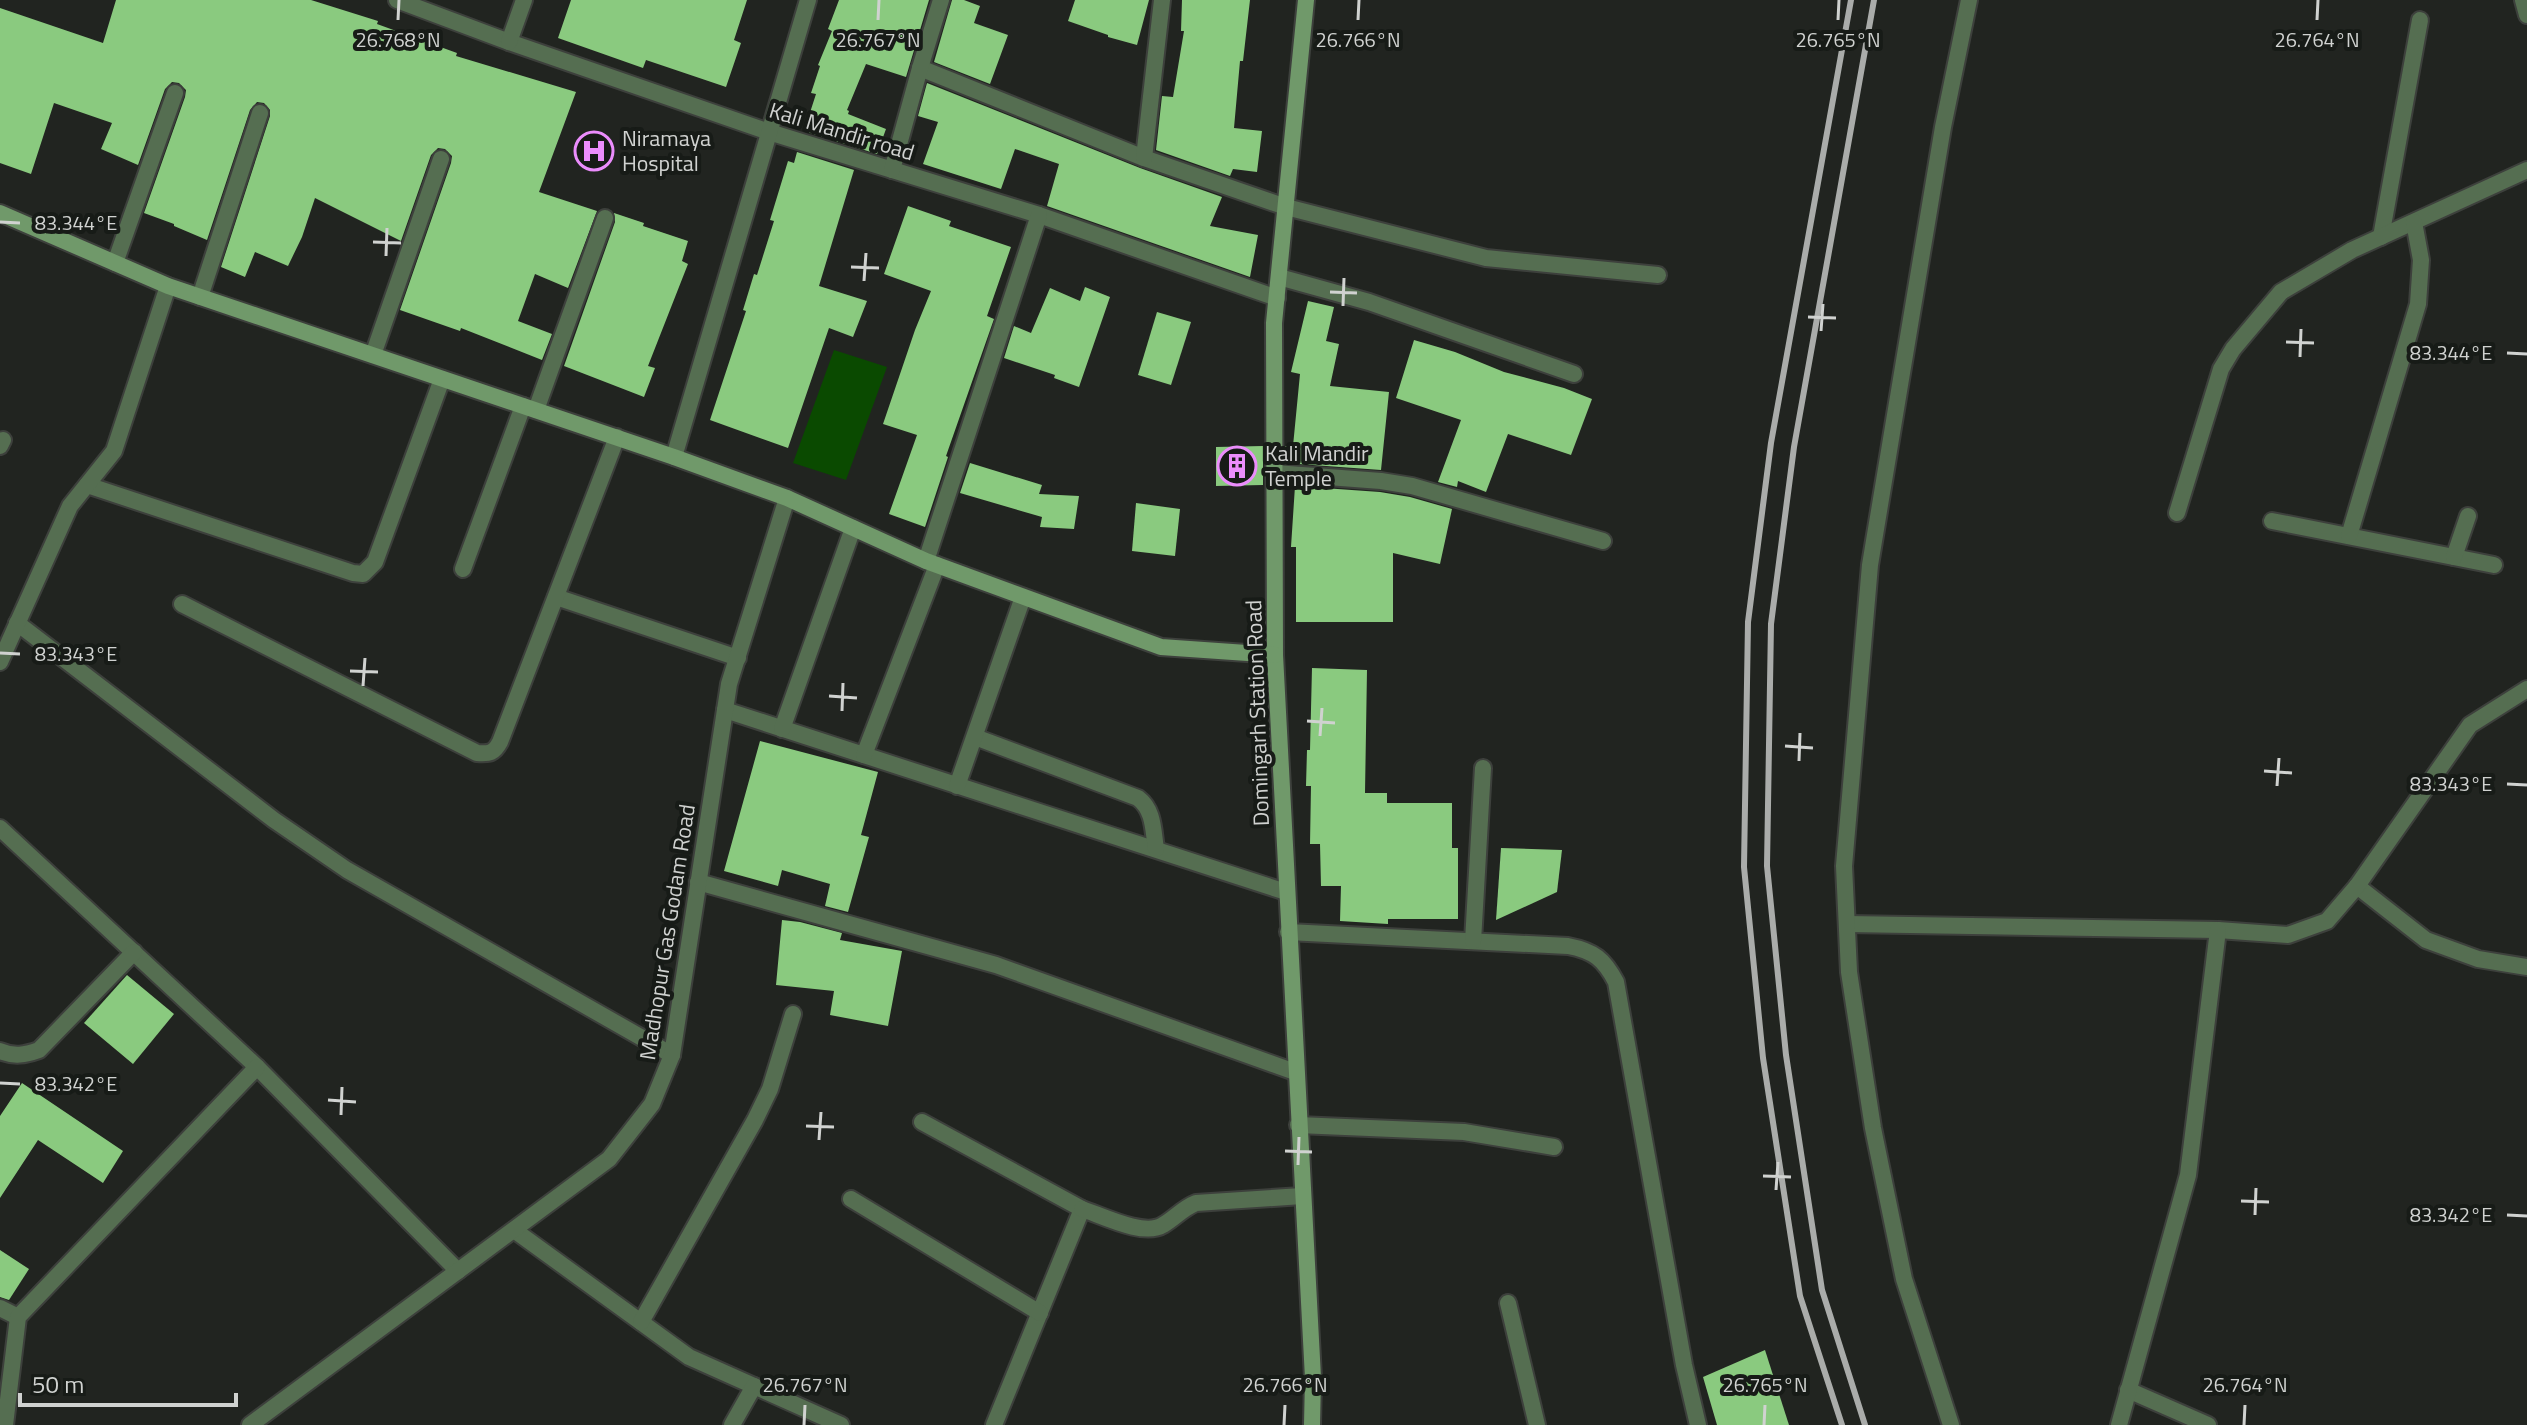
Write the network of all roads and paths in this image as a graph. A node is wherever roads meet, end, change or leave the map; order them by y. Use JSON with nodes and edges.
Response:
{"nodes":[{"id":1,"x":397,"y":0,"type":"edge"},
{"id":2,"x":524,"y":0,"type":"edge"},
{"id":3,"x":808,"y":0,"type":"edge"},
{"id":4,"x":941,"y":0,"type":"edge"},
{"id":5,"x":1162,"y":0,"type":"edge"},
{"id":6,"x":1306,"y":0,"type":"edge"},
{"id":7,"x":1969,"y":0,"type":"edge"},
{"id":8,"x":2523,"y":0,"type":"edge"},
{"id":9,"x":2527,"y":15,"type":"edge"},
{"id":10,"x":2420,"y":20,"type":"dead end"},
{"id":11,"x":509,"y":42,"type":"junction"},
{"id":12,"x":920,"y":68,"type":"junction"},
{"id":13,"x":175,"y":93,"type":"dead end"},
{"id":14,"x":260,"y":113,"type":"dead end"},
{"id":15,"x":769,"y":132,"type":"junction"},
{"id":16,"x":1144,"y":158,"type":"junction"},
{"id":17,"x":441,"y":159,"type":"dead end"},
{"id":18,"x":892,"y":170,"type":"junction"},
{"id":19,"x":2527,"y":170,"type":"edge"},
{"id":20,"x":1286,"y":207,"type":"junction"},
{"id":21,"x":0,"y":213,"type":"edge"},
{"id":22,"x":1039,"y":215,"type":"junction"},
{"id":23,"x":605,"y":218,"type":"dead end"},
{"id":24,"x":2414,"y":222,"type":"junction"},
{"id":25,"x":2381,"y":237,"type":"junction"},
{"id":26,"x":115,"y":263,"type":"junction"},
{"id":27,"x":1658,"y":275,"type":"dead end"},
{"id":28,"x":1279,"y":277,"type":"junction"},
{"id":29,"x":168,"y":286,"type":"junction"},
{"id":30,"x":200,"y":297,"type":"junction"},
{"id":31,"x":1277,"y":298,"type":"junction"},
{"id":32,"x":373,"y":355,"type":"junction"},
{"id":33,"x":1574,"y":374,"type":"dead end"},
{"id":34,"x":442,"y":379,"type":"junction"},
{"id":35,"x":530,"y":408,"type":"junction"},
{"id":36,"x":617,"y":437,"type":"junction"},
{"id":37,"x":674,"y":457,"type":"junction"},
{"id":38,"x":1275,"y":473,"type":"junction"},
{"id":39,"x":87,"y":485,"type":"junction"},
{"id":40,"x":787,"y":498,"type":"junction"},
{"id":41,"x":2177,"y":513,"type":"dead end"},
{"id":42,"x":2468,"y":516,"type":"dead end"},
{"id":43,"x":2272,"y":521,"type":"dead end"},
{"id":44,"x":853,"y":528,"type":"junction"},
{"id":45,"x":2349,"y":536,"type":"junction"},
{"id":46,"x":1603,"y":541,"type":"dead end"},
{"id":47,"x":2454,"y":557,"type":"junction"},
{"id":48,"x":931,"y":563,"type":"junction"},
{"id":49,"x":2494,"y":565,"type":"dead end"},
{"id":50,"x":463,"y":569,"type":"dead end"},
{"id":51,"x":556,"y":597,"type":"junction"},
{"id":52,"x":1023,"y":597,"type":"junction"},
{"id":53,"x":182,"y":604,"type":"dead end"},
{"id":54,"x":17,"y":623,"type":"junction"},
{"id":55,"x":1275,"y":655,"type":"junction"},
{"id":56,"x":738,"y":658,"type":"junction"},
{"id":57,"x":0,"y":662,"type":"edge"},
{"id":58,"x":2527,"y":689,"type":"edge"},
{"id":59,"x":725,"y":710,"type":"junction"},
{"id":60,"x":782,"y":729,"type":"junction"},
{"id":61,"x":975,"y":737,"type":"junction"},
{"id":62,"x":864,"y":755,"type":"junction"},
{"id":63,"x":1483,"y":768,"type":"dead end"},
{"id":64,"x":957,"y":786,"type":"junction"},
{"id":65,"x":0,"y":828,"type":"edge"},
{"id":66,"x":1156,"y":849,"type":"junction"},
{"id":67,"x":698,"y":882,"type":"junction"},
{"id":68,"x":2357,"y":886,"type":"junction"},
{"id":69,"x":1286,"y":892,"type":"junction"},
{"id":70,"x":1847,"y":924,"type":"junction"},
{"id":71,"x":2218,"y":930,"type":"junction"},
{"id":72,"x":1288,"y":932,"type":"junction"},
{"id":73,"x":1473,"y":941,"type":"junction"},
{"id":74,"x":134,"y":952,"type":"junction"},
{"id":75,"x":2527,"y":967,"type":"edge"},
{"id":76,"x":793,"y":1014,"type":"dead end"},
{"id":77,"x":0,"y":1051,"type":"edge"},
{"id":78,"x":672,"y":1055,"type":"junction"},
{"id":79,"x":257,"y":1067,"type":"junction"},
{"id":80,"x":1295,"y":1072,"type":"junction"},
{"id":81,"x":922,"y":1122,"type":"dead end"},
{"id":82,"x":1298,"y":1125,"type":"junction"},
{"id":83,"x":1554,"y":1147,"type":"dead end"},
{"id":84,"x":1302,"y":1196,"type":"junction"},
{"id":85,"x":851,"y":1199,"type":"dead end"},
{"id":86,"x":1082,"y":1209,"type":"junction"},
{"id":87,"x":514,"y":1230,"type":"junction"},
{"id":88,"x":458,"y":1271,"type":"junction"},
{"id":89,"x":1508,"y":1303,"type":"dead end"},
{"id":90,"x":0,"y":1308,"type":"edge"},
{"id":91,"x":1040,"y":1313,"type":"junction"},
{"id":92,"x":18,"y":1317,"type":"junction"},
{"id":93,"x":641,"y":1322,"type":"junction"},
{"id":94,"x":754,"y":1386,"type":"junction"},
{"id":95,"x":2128,"y":1390,"type":"junction"},
{"id":96,"x":259,"y":1423,"type":"edge"},
{"id":97,"x":5,"y":1425,"type":"edge"},
{"id":98,"x":732,"y":1425,"type":"edge"},
{"id":99,"x":841,"y":1425,"type":"edge"},
{"id":100,"x":994,"y":1425,"type":"edge"},
{"id":101,"x":1312,"y":1425,"type":"edge"},
{"id":102,"x":1537,"y":1425,"type":"edge"},
{"id":103,"x":1698,"y":1425,"type":"edge"},
{"id":104,"x":1951,"y":1425,"type":"edge"},
{"id":105,"x":2119,"y":1425,"type":"edge"},
{"id":106,"x":2208,"y":1425,"type":"edge"}],
"edges":[{"from":1,"to":11,"type":"street","name":"Kali Mandir road"},
{"from":2,"to":11,"type":"street"},
{"from":3,"to":15,"type":"street"},
{"from":4,"to":12,"type":"street"},
{"from":5,"to":16,"type":"street"},
{"from":6,"to":20,"type":"street","name":"Domingarh Station Road"},
{"from":7,"to":70,"type":"street"},
{"from":8,"to":9,"type":"street"},
{"from":10,"to":25,"type":"street"},
{"from":11,"to":15,"type":"street","name":"Kali Mandir road"},
{"from":12,"to":16,"type":"street"},
{"from":12,"to":18,"type":"street"},
{"from":13,"to":26,"type":"street"},
{"from":14,"to":30,"type":"street"},
{"from":15,"to":18,"type":"street","name":"Kali Mandir road"},
{"from":15,"to":37,"type":"street"},
{"from":16,"to":20,"type":"street"},
{"from":17,"to":32,"type":"street"},
{"from":18,"to":22,"type":"street","name":"Kali Mandir road"},
{"from":19,"to":24,"type":"street"},
{"from":20,"to":27,"type":"street"},
{"from":20,"to":28,"type":"street","name":"Domingarh Station Road"},
{"from":21,"to":26,"type":"street"},
{"from":22,"to":31,"type":"street","name":"Kali Mandir road"},
{"from":22,"to":48,"type":"street"},
{"from":23,"to":35,"type":"street"},
{"from":24,"to":25,"type":"street"},
{"from":24,"to":45,"type":"street"},
{"from":25,"to":41,"type":"street"},
{"from":26,"to":29,"type":"street"},
{"from":28,"to":31,"type":"street","name":"Domingarh Station Road"},
{"from":28,"to":33,"type":"street"},
{"from":29,"to":30,"type":"street"},
{"from":29,"to":39,"type":"street"},
{"from":30,"to":32,"type":"street"},
{"from":31,"to":38,"type":"street","name":"Domingarh Station Road"},
{"from":32,"to":34,"type":"street"},
{"from":34,"to":35,"type":"street"},
{"from":34,"to":39,"type":"street"},
{"from":35,"to":36,"type":"street"},
{"from":35,"to":50,"type":"street"},
{"from":36,"to":37,"type":"street"},
{"from":36,"to":51,"type":"street"},
{"from":37,"to":40,"type":"street"},
{"from":38,"to":46,"type":"street"},
{"from":38,"to":55,"type":"street","name":"Domingarh Station Road"},
{"from":39,"to":54,"type":"street"},
{"from":40,"to":44,"type":"street"},
{"from":40,"to":56,"type":"street","name":"Madhopur Gas Godam Road"},
{"from":42,"to":47,"type":"street"},
{"from":43,"to":45,"type":"street"},
{"from":44,"to":48,"type":"street"},
{"from":44,"to":60,"type":"street"},
{"from":45,"to":47,"type":"street"},
{"from":47,"to":49,"type":"street"},
{"from":48,"to":52,"type":"street"},
{"from":48,"to":62,"type":"street"},
{"from":51,"to":53,"type":"street"},
{"from":51,"to":56,"type":"street"},
{"from":52,"to":55,"type":"street"},
{"from":52,"to":61,"type":"street"},
{"from":54,"to":57,"type":"street"},
{"from":54,"to":78,"type":"street"},
{"from":55,"to":69,"type":"street","name":"Domingarh Station Road"},
{"from":56,"to":59,"type":"street","name":"Madhopur Gas Godam Road"},
{"from":58,"to":68,"type":"street"},
{"from":59,"to":60,"type":"street"},
{"from":59,"to":67,"type":"street","name":"Madhopur Gas Godam Road"},
{"from":60,"to":62,"type":"street"},
{"from":61,"to":64,"type":"street"},
{"from":61,"to":66,"type":"street"},
{"from":62,"to":64,"type":"street"},
{"from":63,"to":73,"type":"street"},
{"from":64,"to":66,"type":"street"},
{"from":65,"to":74,"type":"street"},
{"from":66,"to":69,"type":"street"},
{"from":67,"to":78,"type":"street","name":"Madhopur Gas Godam Road"},
{"from":67,"to":80,"type":"street"},
{"from":68,"to":71,"type":"street"},
{"from":68,"to":75,"type":"street"},
{"from":69,"to":72,"type":"street","name":"Domingarh Station Road"},
{"from":70,"to":71,"type":"street"},
{"from":70,"to":104,"type":"street"},
{"from":71,"to":95,"type":"street"},
{"from":72,"to":73,"type":"street"},
{"from":72,"to":80,"type":"street","name":"Domingarh Station Road"},
{"from":73,"to":103,"type":"street"},
{"from":74,"to":77,"type":"street"},
{"from":74,"to":79,"type":"street"},
{"from":76,"to":93,"type":"street"},
{"from":78,"to":87,"type":"street","name":"Madhopur Gas Godam Road"},
{"from":79,"to":88,"type":"street"},
{"from":79,"to":92,"type":"street"},
{"from":80,"to":82,"type":"street","name":"Domingarh Station Road"},
{"from":81,"to":86,"type":"street"},
{"from":82,"to":83,"type":"street"},
{"from":82,"to":84,"type":"street","name":"Domingarh Station Road"},
{"from":84,"to":86,"type":"street"},
{"from":84,"to":101,"type":"street","name":"Domingarh Station Road"},
{"from":85,"to":91,"type":"street"},
{"from":86,"to":91,"type":"street"},
{"from":87,"to":88,"type":"street","name":"Madhopur Gas Godam Road"},
{"from":87,"to":93,"type":"street"},
{"from":88,"to":96,"type":"street","name":"Madhopur Gas Godam Road"},
{"from":89,"to":102,"type":"street"},
{"from":90,"to":92,"type":"street"},
{"from":91,"to":100,"type":"street"},
{"from":92,"to":97,"type":"street"},
{"from":93,"to":94,"type":"street"},
{"from":94,"to":98,"type":"street"},
{"from":94,"to":99,"type":"street"},
{"from":95,"to":105,"type":"street"},
{"from":95,"to":106,"type":"street"}]}
